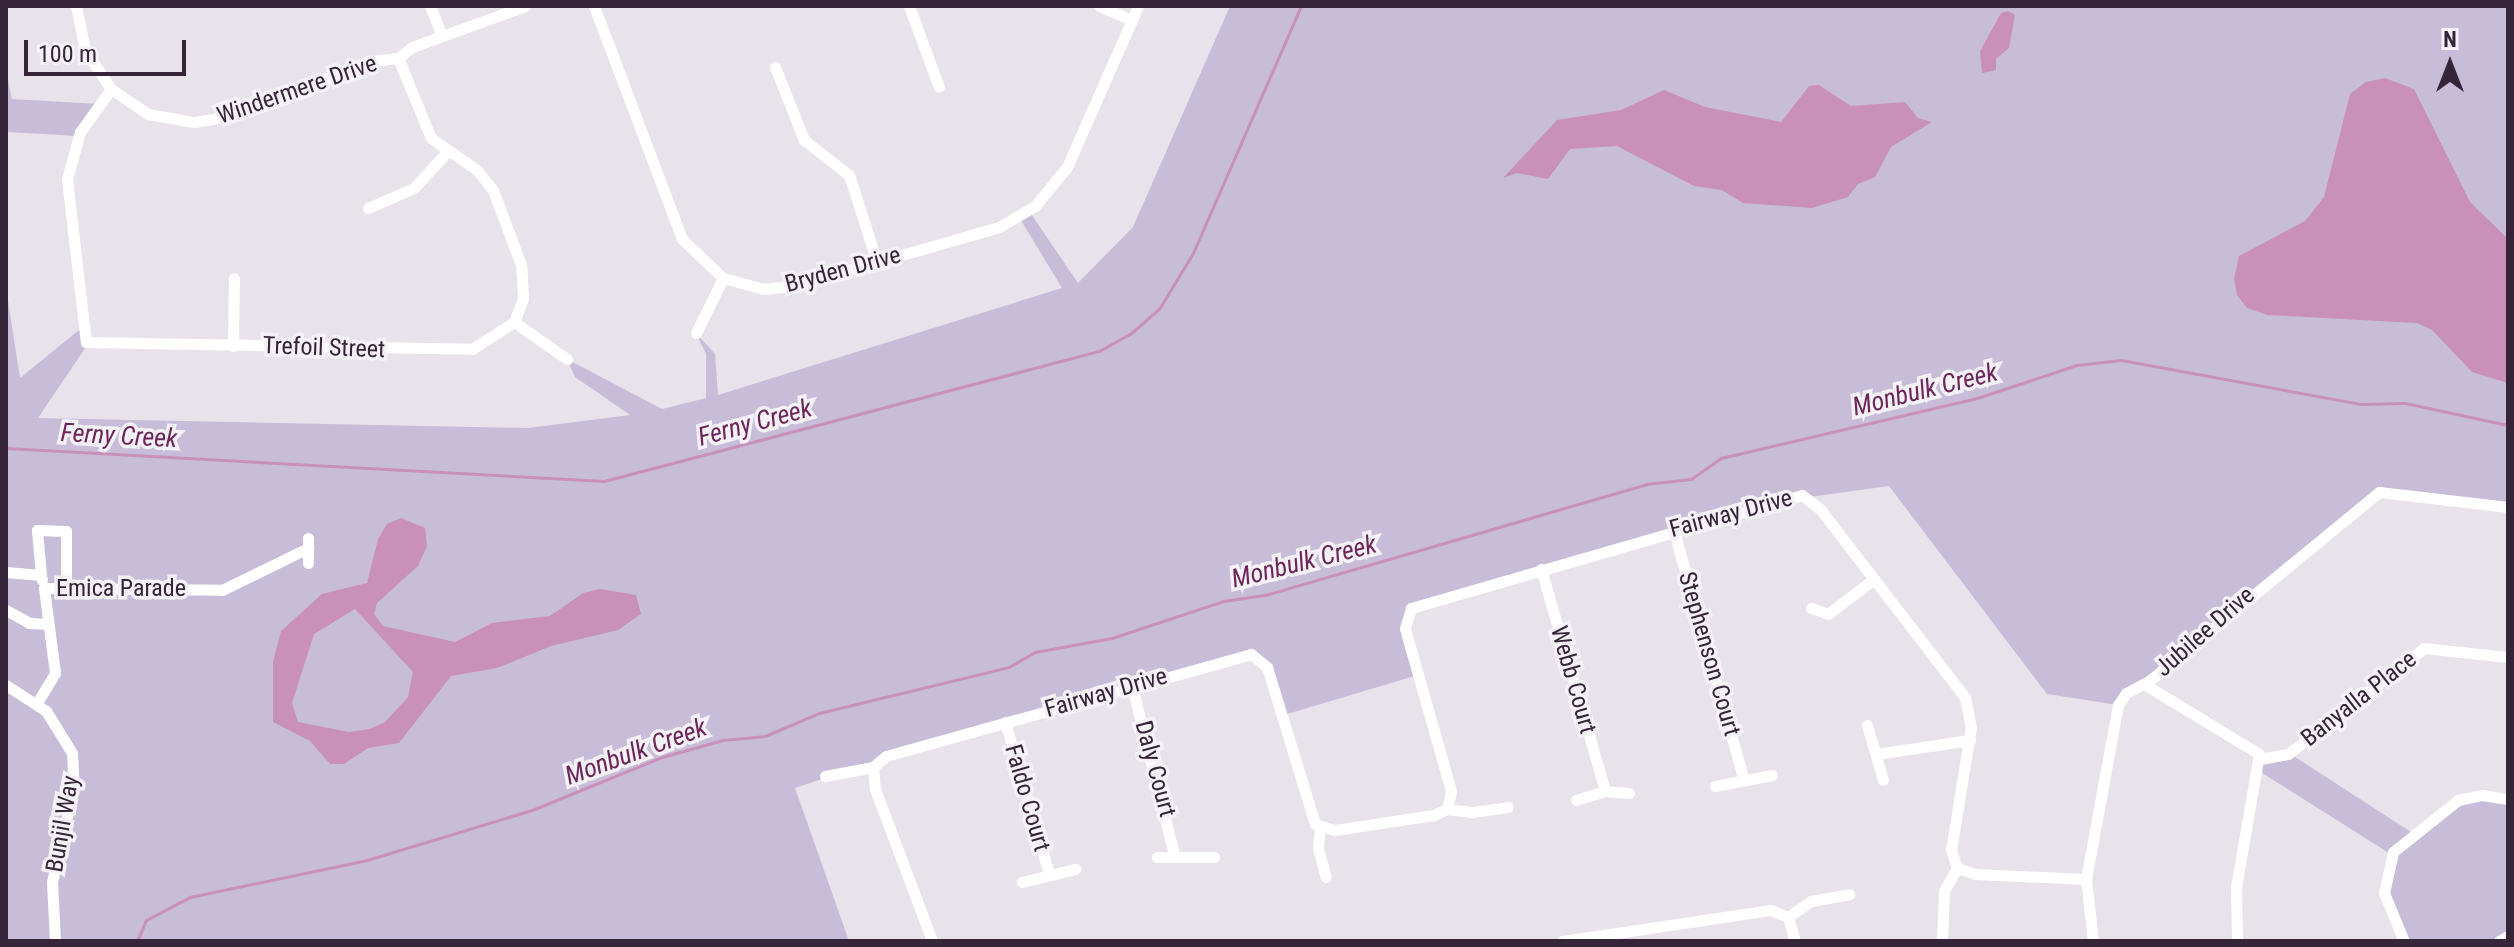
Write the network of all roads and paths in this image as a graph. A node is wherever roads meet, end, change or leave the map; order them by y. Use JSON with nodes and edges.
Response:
{"nodes":[{"id":1,"x":76,"y":6,"type":"edge"},
{"id":2,"x":430,"y":6,"type":"edge"},
{"id":3,"x":525,"y":6,"type":"edge"},
{"id":4,"x":594,"y":6,"type":"edge"},
{"id":5,"x":909,"y":6,"type":"edge"},
{"id":6,"x":1099,"y":6,"type":"edge"},
{"id":7,"x":1138,"y":6,"type":"edge"},
{"id":8,"x":1132,"y":20,"type":"junction"},
{"id":9,"x":442,"y":36,"type":"junction"},
{"id":10,"x":398,"y":58,"type":"junction"},
{"id":11,"x":775,"y":67,"type":"dead end"},
{"id":12,"x":939,"y":87,"type":"dead end"},
{"id":13,"x":111,"y":89,"type":"junction"},
{"id":14,"x":446,"y":153,"type":"junction"},
{"id":15,"x":368,"y":208,"type":"dead end"},
{"id":16,"x":877,"y":262,"type":"junction"},
{"id":17,"x":234,"y":278,"type":"dead end"},
{"id":18,"x":723,"y":278,"type":"junction"},
{"id":19,"x":514,"y":322,"type":"junction"},
{"id":20,"x":696,"y":333,"type":"dead end"},
{"id":21,"x":233,"y":346,"type":"junction"},
{"id":22,"x":567,"y":359,"type":"dead end"},
{"id":23,"x":2508,"y":507,"type":"edge"},
{"id":24,"x":1673,"y":528,"type":"junction"},
{"id":25,"x":308,"y":563,"type":"dead end"},
{"id":26,"x":1541,"y":569,"type":"junction"},
{"id":27,"x":6,"y":572,"type":"edge"},
{"id":28,"x":41,"y":575,"type":"junction"},
{"id":29,"x":1874,"y":579,"type":"junction"},
{"id":30,"x":66,"y":587,"type":"junction"},
{"id":31,"x":44,"y":588,"type":"junction"},
{"id":32,"x":1811,"y":608,"type":"dead end"},
{"id":33,"x":6,"y":610,"type":"edge"},
{"id":34,"x":48,"y":624,"type":"junction"},
{"id":35,"x":2508,"y":657,"type":"edge"},
{"id":36,"x":2144,"y":684,"type":"junction"},
{"id":37,"x":6,"y":685,"type":"edge"},
{"id":38,"x":1132,"y":686,"type":"junction"},
{"id":39,"x":37,"y":703,"type":"junction"},
{"id":40,"x":1005,"y":722,"type":"junction"},
{"id":41,"x":1867,"y":725,"type":"dead end"},
{"id":42,"x":1970,"y":740,"type":"junction"},
{"id":43,"x":1876,"y":754,"type":"junction"},
{"id":44,"x":2260,"y":759,"type":"junction"},
{"id":45,"x":873,"y":767,"type":"junction"},
{"id":46,"x":1772,"y":775,"type":"dead end"},
{"id":47,"x":825,"y":776,"type":"dead end"},
{"id":48,"x":1744,"y":780,"type":"junction"},
{"id":49,"x":1883,"y":780,"type":"dead end"},
{"id":50,"x":1715,"y":786,"type":"dead end"},
{"id":51,"x":1605,"y":791,"type":"junction"},
{"id":52,"x":1629,"y":793,"type":"dead end"},
{"id":53,"x":2508,"y":799,"type":"edge"},
{"id":54,"x":1576,"y":800,"type":"dead end"},
{"id":55,"x":1508,"y":807,"type":"dead end"},
{"id":56,"x":1447,"y":809,"type":"junction"},
{"id":57,"x":1320,"y":828,"type":"junction"},
{"id":58,"x":1174,"y":854,"type":"junction"},
{"id":59,"x":1157,"y":857,"type":"dead end"},
{"id":60,"x":1214,"y":857,"type":"dead end"},
{"id":61,"x":1957,"y":868,"type":"junction"},
{"id":62,"x":1075,"y":869,"type":"dead end"},
{"id":63,"x":1049,"y":874,"type":"junction"},
{"id":64,"x":1326,"y":877,"type":"dead end"},
{"id":65,"x":2086,"y":879,"type":"junction"},
{"id":66,"x":1022,"y":882,"type":"dead end"},
{"id":67,"x":1849,"y":894,"type":"dead end"},
{"id":68,"x":1788,"y":917,"type":"junction"},
{"id":69,"x":2508,"y":936,"type":"edge"},
{"id":70,"x":55,"y":941,"type":"edge"},
{"id":71,"x":932,"y":941,"type":"edge"},
{"id":72,"x":1563,"y":941,"type":"edge"},
{"id":73,"x":1795,"y":941,"type":"edge"},
{"id":74,"x":1942,"y":941,"type":"edge"},
{"id":75,"x":2093,"y":941,"type":"edge"},
{"id":76,"x":2237,"y":941,"type":"edge"},
{"id":77,"x":2404,"y":941,"type":"edge"},
{"id":78,"x":2499,"y":941,"type":"edge"}],
"edges":[{"from":1,"to":13,"type":"street","name":"Windermere Drive"},
{"from":2,"to":9,"type":"street"},
{"from":3,"to":9,"type":"street","name":"Windermere Drive"},
{"from":4,"to":18,"type":"street","name":"Bryden Drive"},
{"from":5,"to":12,"type":"street"},
{"from":6,"to":8,"type":"street"},
{"from":7,"to":8,"type":"street","name":"Bryden Drive"},
{"from":8,"to":16,"type":"street","name":"Bryden Drive"},
{"from":9,"to":10,"type":"street","name":"Windermere Drive"},
{"from":10,"to":13,"type":"street","name":"Windermere Drive"},
{"from":10,"to":14,"type":"street"},
{"from":11,"to":16,"type":"street"},
{"from":13,"to":21,"type":"street","name":"Trefoil Street"},
{"from":14,"to":15,"type":"street"},
{"from":14,"to":19,"type":"street"},
{"from":16,"to":18,"type":"street","name":"Bryden Drive"},
{"from":17,"to":21,"type":"street"},
{"from":18,"to":20,"type":"street"},
{"from":19,"to":21,"type":"street","name":"Trefoil Street"},
{"from":19,"to":22,"type":"street"},
{"from":23,"to":36,"type":"street","name":"Jubilee Drive"},
{"from":24,"to":26,"type":"street","name":"Fairway Drive"},
{"from":24,"to":29,"type":"street","name":"Fairway Drive"},
{"from":24,"to":48,"type":"street","name":"Stephenson Court"},
{"from":25,"to":30,"type":"street","name":"Emica Parade"},
{"from":26,"to":51,"type":"street","name":"Webb Court"},
{"from":26,"to":56,"type":"street","name":"Fairway Drive"},
{"from":27,"to":28,"type":"street"},
{"from":28,"to":30,"type":"street"},
{"from":28,"to":31,"type":"street"},
{"from":29,"to":32,"type":"street"},
{"from":29,"to":42,"type":"street","name":"Fairway Drive"},
{"from":30,"to":31,"type":"street","name":"Emica Parade"},
{"from":31,"to":34,"type":"street","name":"Emica Parade"},
{"from":33,"to":34,"type":"street"},
{"from":34,"to":39,"type":"street","name":"Emica Parade"},
{"from":35,"to":44,"type":"street","name":"Banyalla Place"},
{"from":36,"to":44,"type":"street"},
{"from":36,"to":65,"type":"street","name":"Jubilee Drive"},
{"from":37,"to":39,"type":"street","name":"Bunjil Way"},
{"from":38,"to":40,"type":"street","name":"Fairway Drive"},
{"from":38,"to":57,"type":"street","name":"Fairway Drive"},
{"from":38,"to":58,"type":"street","name":"Daly Court"},
{"from":39,"to":70,"type":"street","name":"Bunjil Way"},
{"from":40,"to":45,"type":"street","name":"Fairway Drive"},
{"from":40,"to":63,"type":"street","name":"Faldo Court"},
{"from":41,"to":43,"type":"street"},
{"from":42,"to":43,"type":"street"},
{"from":42,"to":61,"type":"street","name":"Fairway Drive"},
{"from":43,"to":49,"type":"street"},
{"from":44,"to":76,"type":"street"},
{"from":45,"to":47,"type":"street","name":"Fairway Drive"},
{"from":45,"to":71,"type":"street"},
{"from":46,"to":48,"type":"street"},
{"from":48,"to":50,"type":"street"},
{"from":51,"to":52,"type":"street"},
{"from":51,"to":54,"type":"street"},
{"from":53,"to":77,"type":"street"},
{"from":55,"to":56,"type":"street"},
{"from":56,"to":57,"type":"street"},
{"from":57,"to":64,"type":"street","name":"Fairway Drive"},
{"from":58,"to":59,"type":"street"},
{"from":58,"to":60,"type":"street"},
{"from":61,"to":65,"type":"street"},
{"from":61,"to":74,"type":"street"},
{"from":62,"to":63,"type":"street","name":"Faldo Court"},
{"from":63,"to":66,"type":"street","name":"Faldo Court"},
{"from":65,"to":75,"type":"street","name":"Jubilee Drive"},
{"from":67,"to":68,"type":"street"},
{"from":68,"to":72,"type":"street"},
{"from":68,"to":73,"type":"street"},
{"from":69,"to":78,"type":"street"}]}
